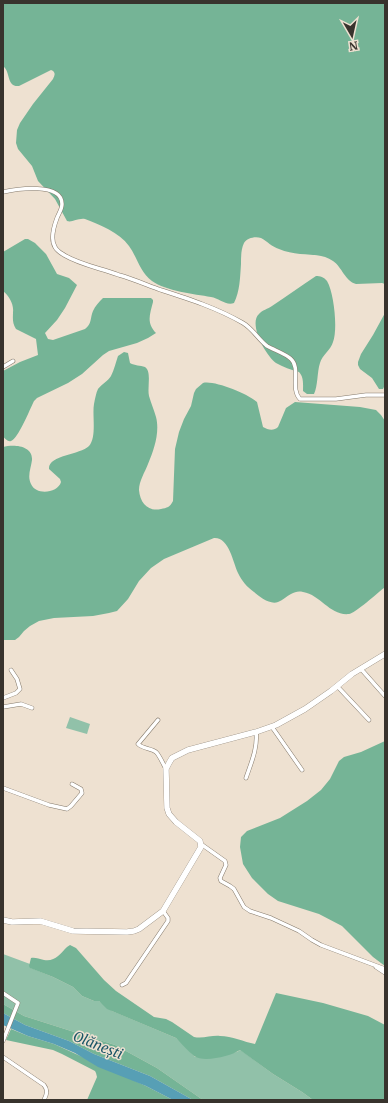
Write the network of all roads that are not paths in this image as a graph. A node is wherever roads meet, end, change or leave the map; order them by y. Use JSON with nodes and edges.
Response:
{"nodes":[{"id":1,"x":3,"y":192,"type":"edge"},
{"id":2,"x":13,"y":360,"type":"dead end"},
{"id":3,"x":3,"y":367,"type":"edge"},
{"id":4,"x":385,"y":395,"type":"edge"},
{"id":5,"x":385,"y":654,"type":"edge"},
{"id":6,"x":360,"y":669,"type":"junction"},
{"id":7,"x":11,"y":670,"type":"dead end"},
{"id":8,"x":337,"y":686,"type":"junction"},
{"id":9,"x":385,"y":696,"type":"edge"},
{"id":10,"x":3,"y":698,"type":"edge"},
{"id":11,"x":3,"y":706,"type":"edge"},
{"id":12,"x":32,"y":708,"type":"dead end"},
{"id":13,"x":158,"y":720,"type":"dead end"},
{"id":14,"x":369,"y":720,"type":"dead end"},
{"id":15,"x":272,"y":727,"type":"junction"},
{"id":16,"x":256,"y":732,"type":"junction"},
{"id":17,"x":166,"y":769,"type":"junction"},
{"id":18,"x":302,"y":770,"type":"dead end"},
{"id":19,"x":246,"y":778,"type":"dead end"},
{"id":20,"x":72,"y":784,"type":"dead end"},
{"id":21,"x":3,"y":788,"type":"edge"},
{"id":22,"x":201,"y":844,"type":"junction"},
{"id":23,"x":163,"y":911,"type":"junction"},
{"id":24,"x":3,"y":920,"type":"edge"},
{"id":25,"x":366,"y":962,"type":"junction"},
{"id":26,"x":385,"y":969,"type":"edge"},
{"id":27,"x":385,"y":973,"type":"edge"},
{"id":28,"x":122,"y":984,"type":"dead end"},
{"id":29,"x":3,"y":993,"type":"edge"},
{"id":30,"x":3,"y":1041,"type":"edge"},
{"id":31,"x":3,"y":1057,"type":"edge"},
{"id":32,"x":44,"y":1100,"type":"edge"}],
"edges":[{"from":1,"to":4,"type":"street"},
{"from":2,"to":3,"type":"street"},
{"from":5,"to":6,"type":"street"},
{"from":6,"to":8,"type":"street"},
{"from":6,"to":9,"type":"street"},
{"from":7,"to":10,"type":"street"},
{"from":8,"to":14,"type":"street"},
{"from":8,"to":15,"type":"street"},
{"from":11,"to":12,"type":"street"},
{"from":13,"to":17,"type":"street"},
{"from":15,"to":16,"type":"street"},
{"from":15,"to":18,"type":"street"},
{"from":16,"to":17,"type":"street"},
{"from":16,"to":19,"type":"street"},
{"from":17,"to":22,"type":"street"},
{"from":20,"to":21,"type":"street"},
{"from":22,"to":23,"type":"street"},
{"from":22,"to":25,"type":"street"},
{"from":23,"to":24,"type":"street"},
{"from":23,"to":28,"type":"street"},
{"from":25,"to":26,"type":"street"},
{"from":25,"to":27,"type":"street"},
{"from":29,"to":30,"type":"street"},
{"from":31,"to":32,"type":"street"}]}
